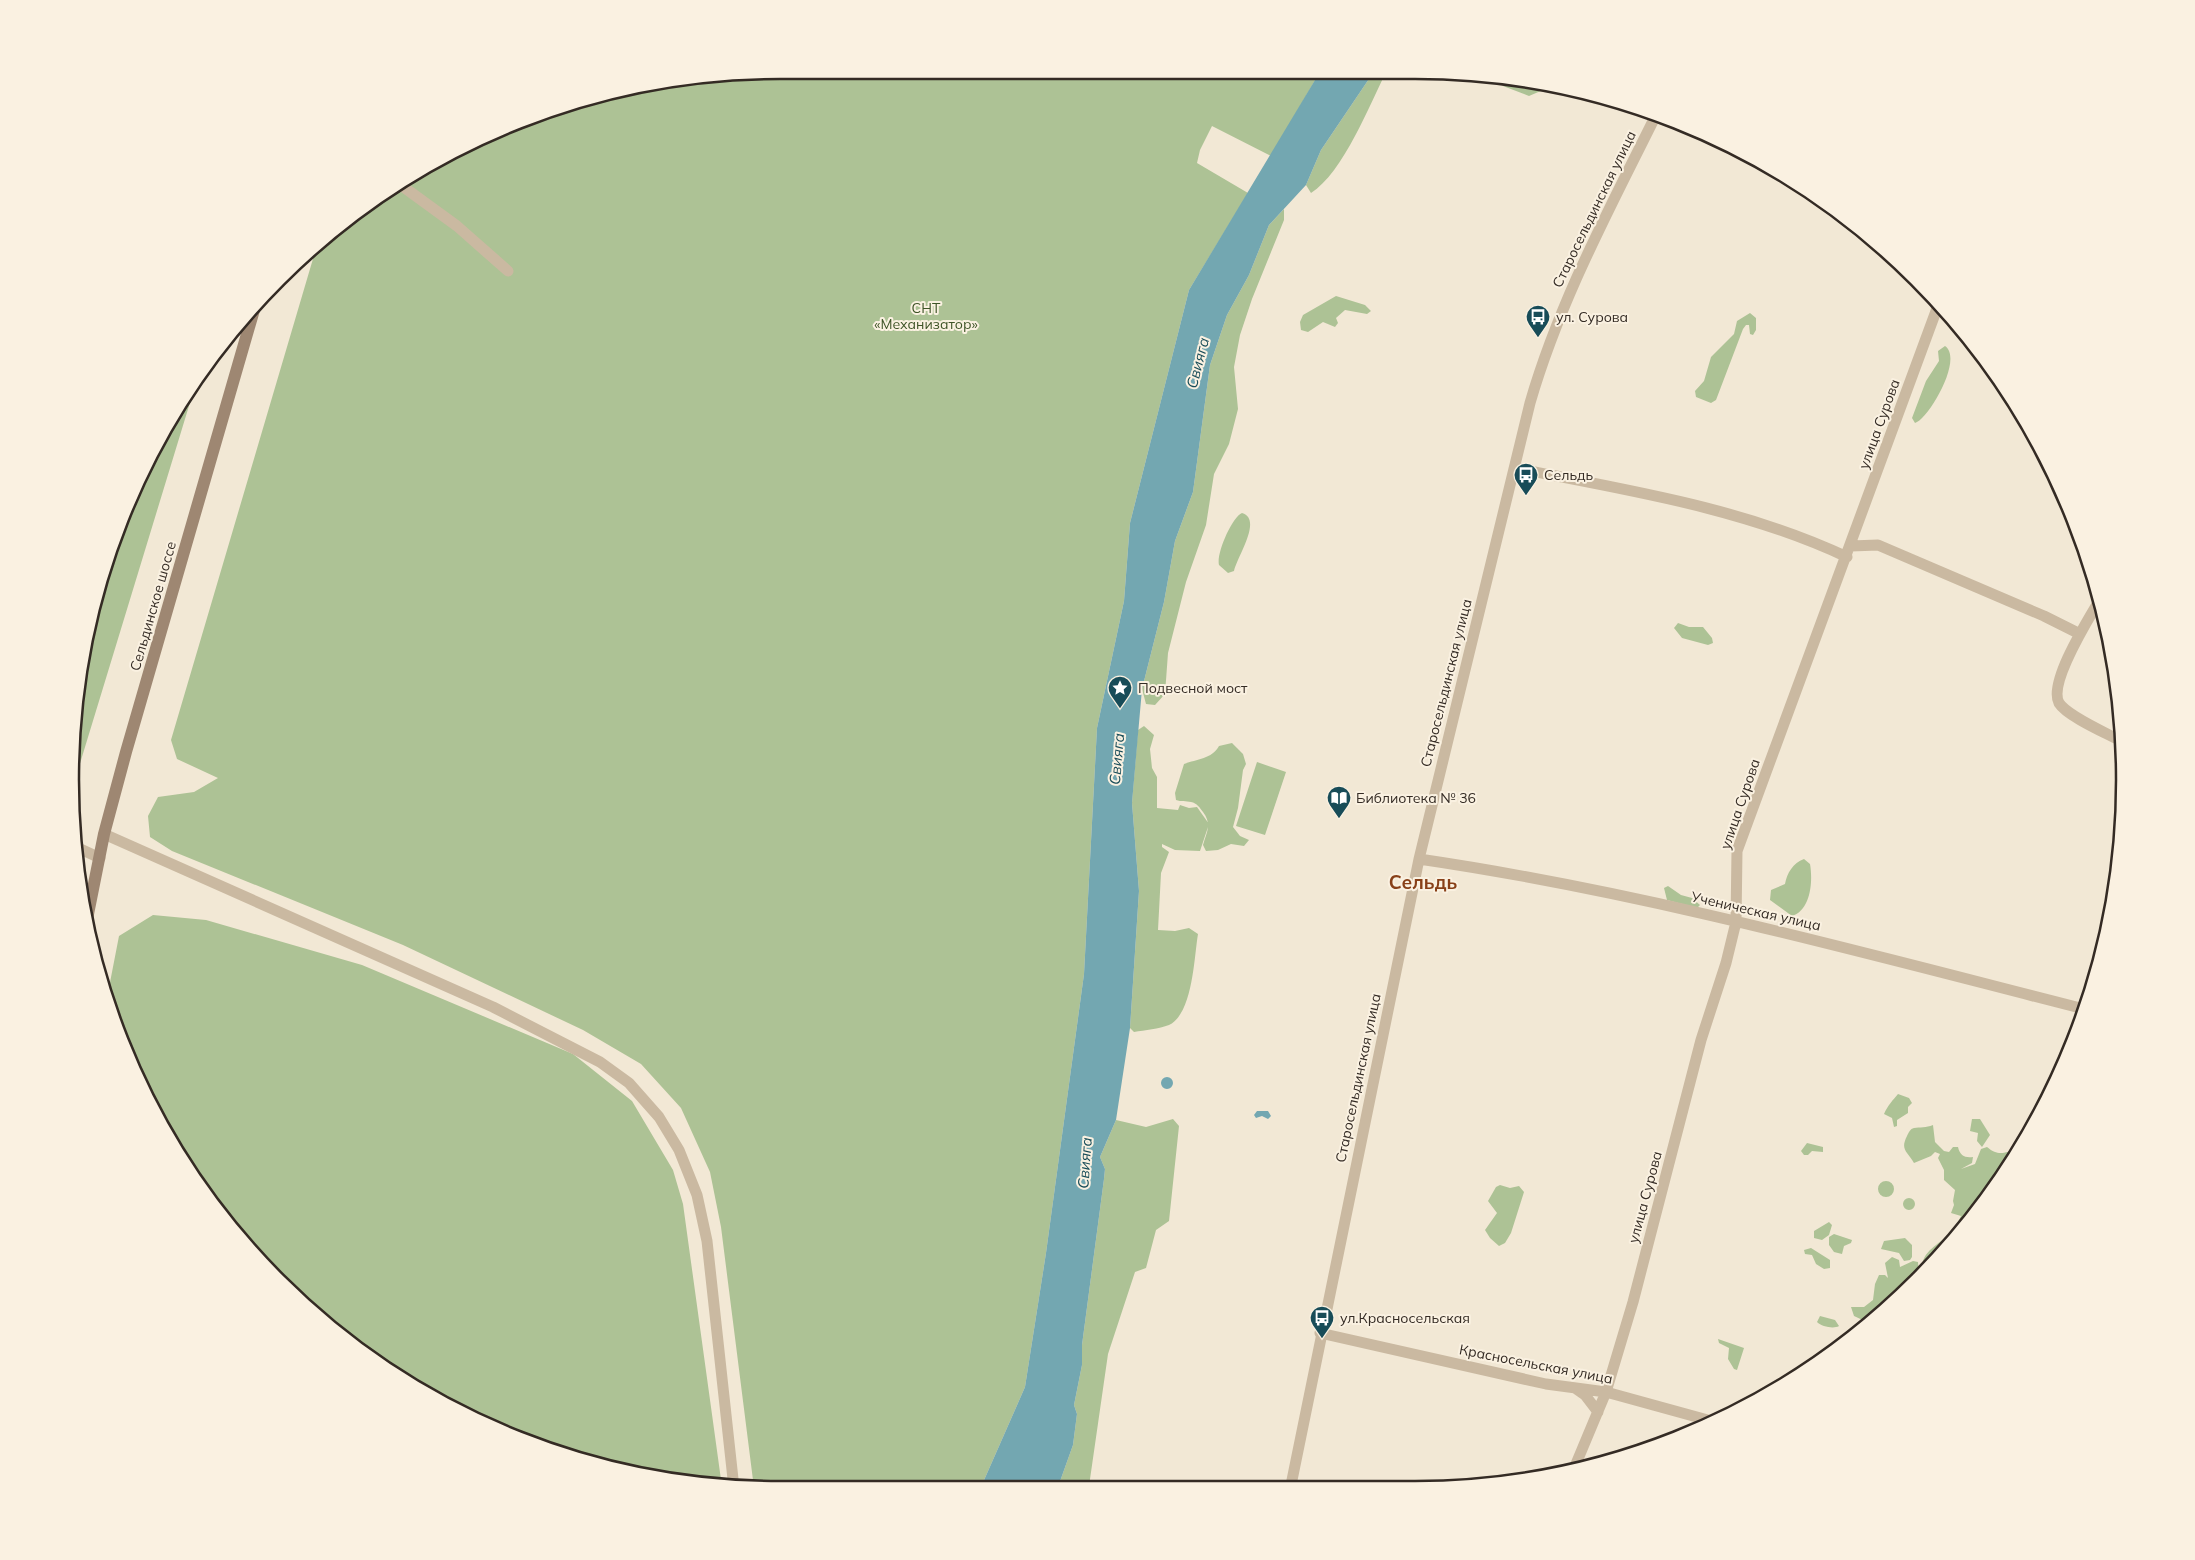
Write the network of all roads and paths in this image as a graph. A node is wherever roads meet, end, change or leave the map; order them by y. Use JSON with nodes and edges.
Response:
{"nodes":[{"id":1,"x":1653,"y":121,"type":"edge"},
{"id":2,"x":405,"y":188,"type":"edge"},
{"id":3,"x":508,"y":271,"type":"dead end"},
{"id":4,"x":1936,"y":311,"type":"edge"},
{"id":5,"x":251,"y":320,"type":"edge"},
{"id":6,"x":1515,"y":468,"type":"junction"},
{"id":7,"x":1849,"y":552,"type":"junction"},
{"id":8,"x":2094,"y":609,"type":"edge"},
{"id":9,"x":2080,"y":634,"type":"junction"},
{"id":10,"x":2115,"y":738,"type":"edge"},
{"id":11,"x":104,"y":834,"type":"junction"},
{"id":12,"x":83,"y":850,"type":"edge"},
{"id":13,"x":100,"y":858,"type":"junction"},
{"id":14,"x":1419,"y":859,"type":"junction"},
{"id":15,"x":90,"y":905,"type":"edge"},
{"id":16,"x":1736,"y":922,"type":"junction"},
{"id":17,"x":2078,"y":1008,"type":"edge"},
{"id":18,"x":1320,"y":1333,"type":"junction"},
{"id":19,"x":1574,"y":1388,"type":"junction"},
{"id":20,"x":1606,"y":1392,"type":"junction"},
{"id":21,"x":1598,"y":1412,"type":"junction"},
{"id":22,"x":1703,"y":1419,"type":"edge"},
{"id":23,"x":1576,"y":1462,"type":"edge"},
{"id":24,"x":733,"y":1480,"type":"edge"},
{"id":25,"x":1292,"y":1481,"type":"edge"}],
"edges":[{"from":1,"to":6,"type":"street","name":"Старосельдинская улица"},
{"from":2,"to":3,"type":"street"},
{"from":4,"to":7,"type":"street","name":"улица Сурова"},
{"from":5,"to":11,"type":"main road","name":"Сельдинское шоссе"},
{"from":6,"to":7,"type":"street"},
{"from":6,"to":14,"type":"street","name":"Старосельдинская улица"},
{"from":7,"to":9,"type":"street"},
{"from":7,"to":16,"type":"street","name":"улица Сурова"},
{"from":8,"to":9,"type":"street"},
{"from":9,"to":10,"type":"street"},
{"from":11,"to":13,"type":"main road","name":"Сельдинское шоссе"},
{"from":11,"to":24,"type":"street"},
{"from":12,"to":13,"type":"street"},
{"from":13,"to":15,"type":"main road","name":"Сельдинское шоссе"},
{"from":14,"to":16,"type":"street","name":"Ученическая улица"},
{"from":14,"to":18,"type":"street","name":"Старосельдинская улица"},
{"from":16,"to":17,"type":"street","name":"Ученическая улица"},
{"from":16,"to":20,"type":"street","name":"улица Сурова"},
{"from":18,"to":19,"type":"street","name":"Красносельская улица"},
{"from":18,"to":25,"type":"street","name":"Старосельдинская улица"},
{"from":19,"to":20,"type":"street","name":"Красносельская улица"},
{"from":19,"to":21,"type":"street"},
{"from":20,"to":21,"type":"street","name":"улица Сурова"},
{"from":20,"to":22,"type":"street","name":"Красносельская улица"},
{"from":21,"to":23,"type":"street","name":"улица Сурова"}]}
